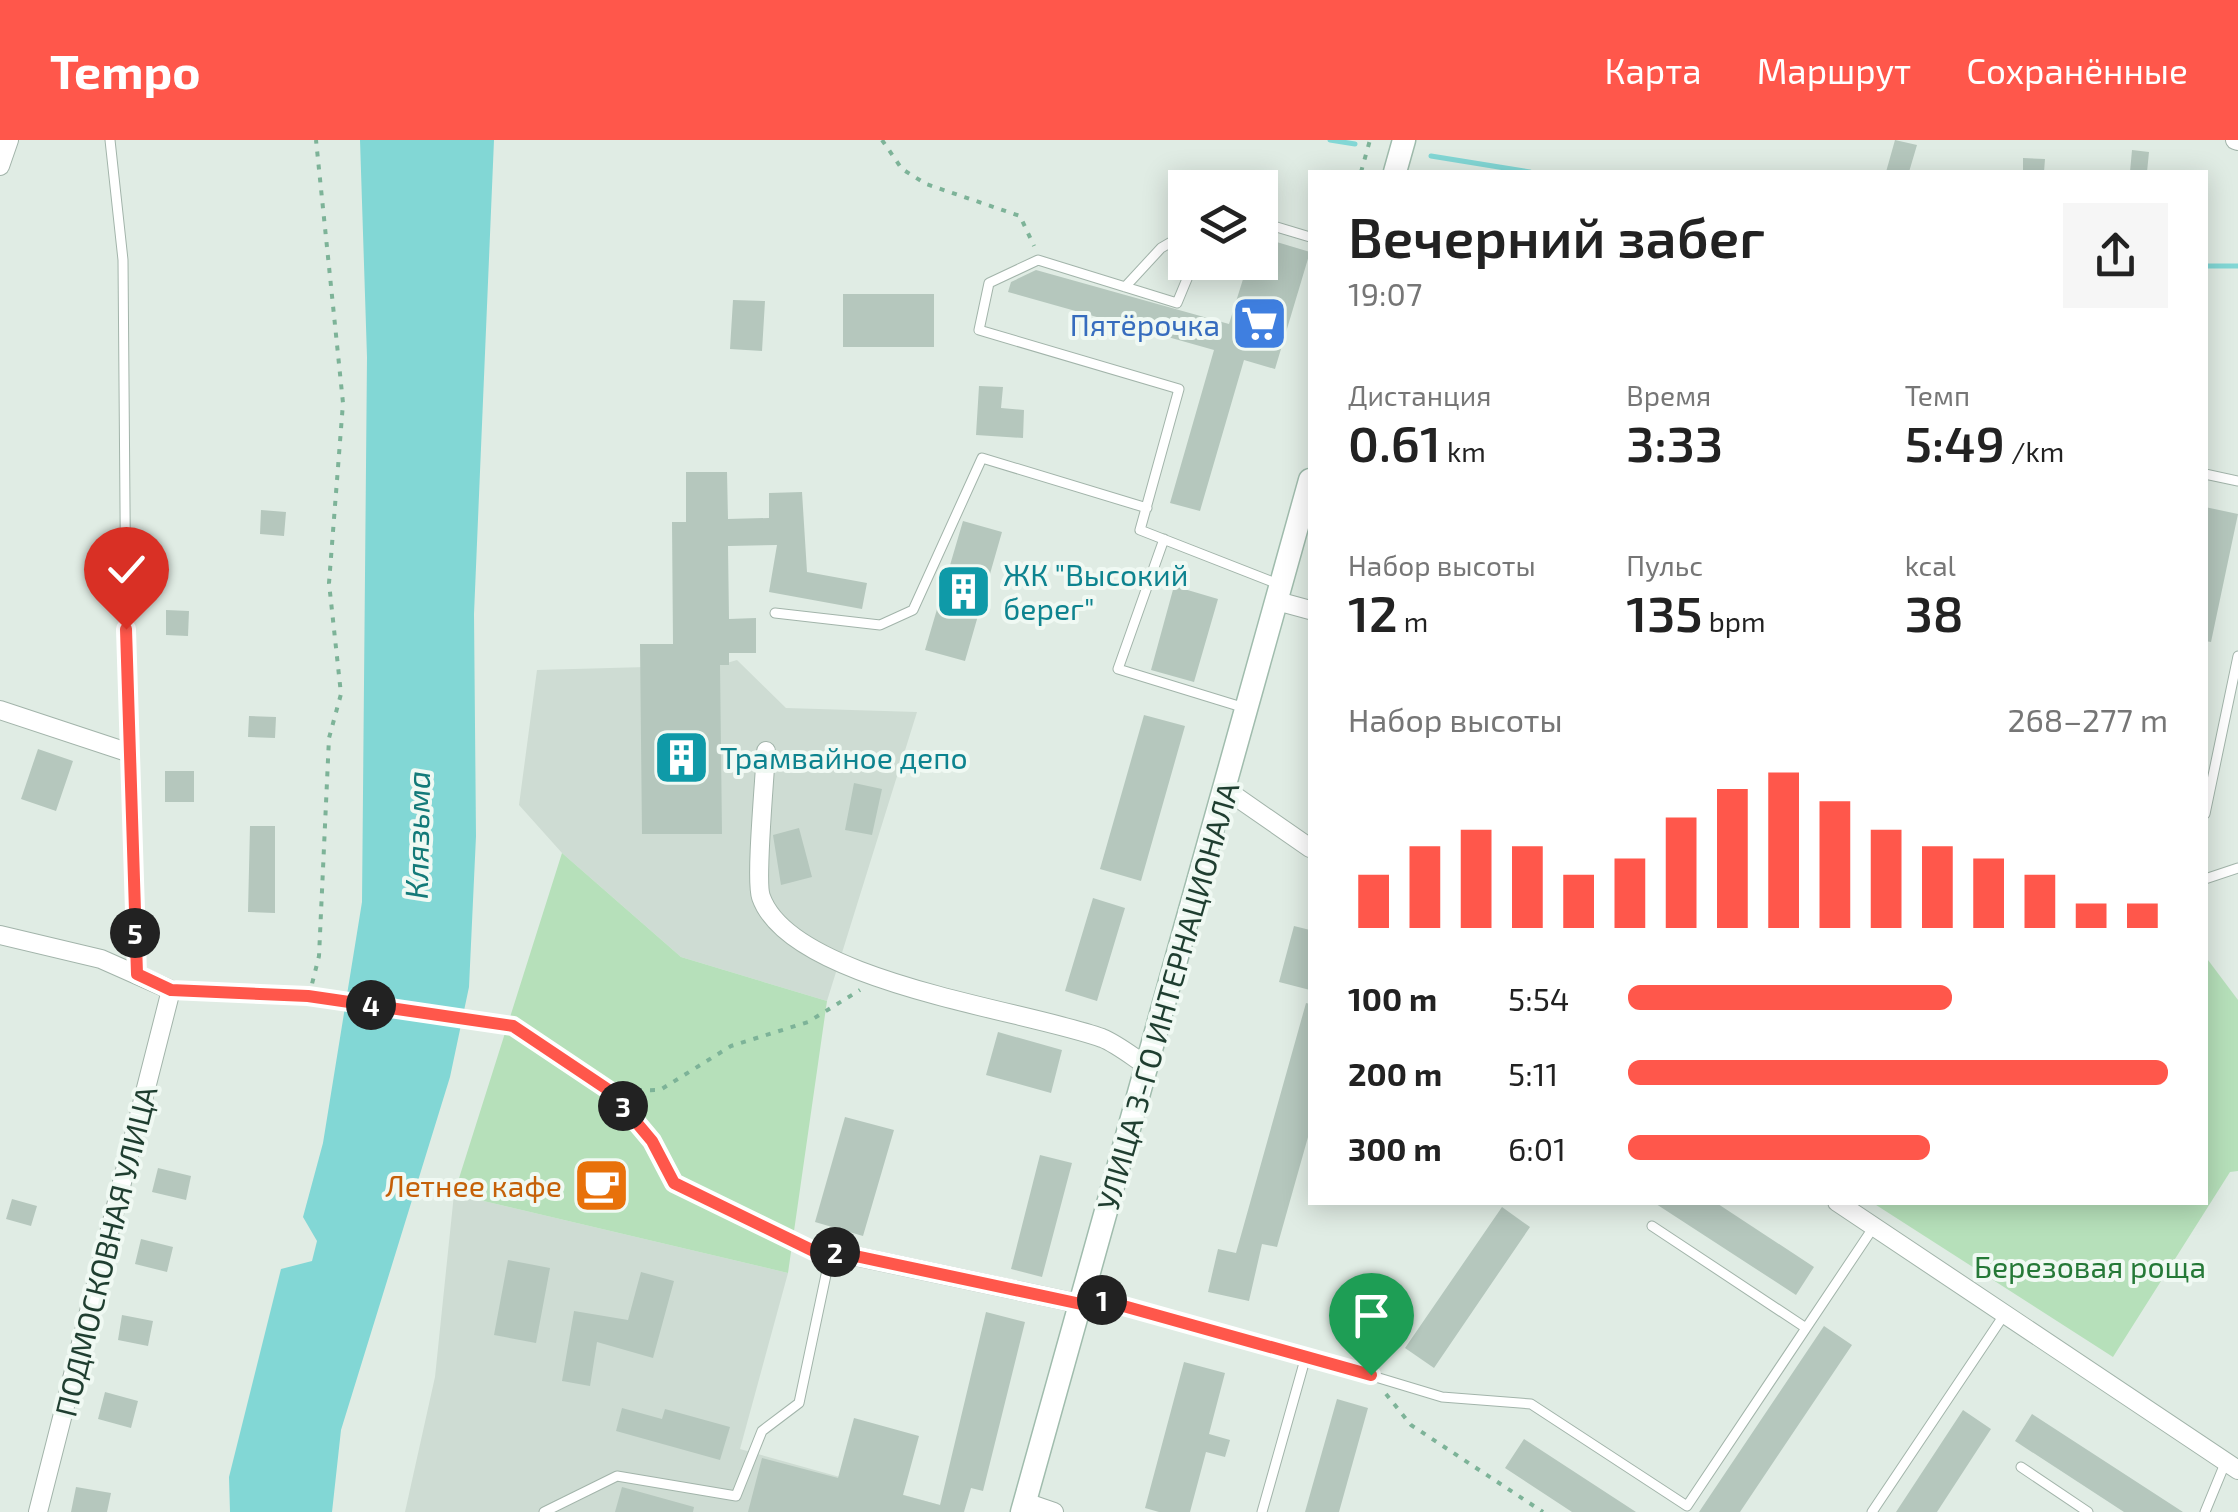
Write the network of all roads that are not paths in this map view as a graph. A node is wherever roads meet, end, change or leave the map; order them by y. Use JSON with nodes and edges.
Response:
{"nodes":[{"id":1,"x":9,"y":140,"type":"edge"},
{"id":2,"x":110,"y":140,"type":"edge"},
{"id":3,"x":1404,"y":140,"type":"edge"},
{"id":4,"x":0,"y":166,"type":"edge"},
{"id":5,"x":1395,"y":170,"type":"edge"},
{"id":6,"x":1278,"y":227,"type":"edge"},
{"id":7,"x":1308,"y":236,"type":"edge"},
{"id":8,"x":1168,"y":244,"type":"edge"},
{"id":9,"x":1187,"y":280,"type":"edge"},
{"id":10,"x":1125,"y":286,"type":"junction"},
{"id":11,"x":2208,"y":475,"type":"edge"},
{"id":12,"x":2238,"y":480,"type":"edge"},
{"id":13,"x":1308,"y":487,"type":"edge"},
{"id":14,"x":1146,"y":508,"type":"junction"},
{"id":15,"x":1164,"y":539,"type":"junction"},
{"id":16,"x":1279,"y":593,"type":"junction"},
{"id":17,"x":1308,"y":609,"type":"edge"},
{"id":18,"x":775,"y":612,"type":"dead end"},
{"id":19,"x":2238,"y":656,"type":"edge"},
{"id":20,"x":1247,"y":709,"type":"junction"},
{"id":21,"x":0,"y":710,"type":"edge"},
{"id":22,"x":766,"y":751,"type":"dead end"},
{"id":23,"x":127,"y":752,"type":"junction"},
{"id":24,"x":1225,"y":790,"type":"junction"},
{"id":25,"x":2208,"y":800,"type":"edge"},
{"id":26,"x":1308,"y":847,"type":"edge"},
{"id":27,"x":2238,"y":868,"type":"edge"},
{"id":28,"x":2208,"y":879,"type":"edge"},
{"id":29,"x":0,"y":935,"type":"edge"},
{"id":30,"x":137,"y":974,"type":"junction"},
{"id":31,"x":1148,"y":1066,"type":"junction"},
{"id":32,"x":1841,"y":1205,"type":"edge"},
{"id":33,"x":1652,"y":1226,"type":"dead end"},
{"id":34,"x":1874,"y":1227,"type":"junction"},
{"id":35,"x":831,"y":1255,"type":"joint"},
{"id":36,"x":1082,"y":1299,"type":"junction"},
{"id":37,"x":2004,"y":1315,"type":"junction"},
{"id":38,"x":1806,"y":1328,"type":"junction"},
{"id":39,"x":1306,"y":1356,"type":"junction"},
{"id":40,"x":2232,"y":1466,"type":"edge"},
{"id":41,"x":2020,"y":1467,"type":"dead end"},
{"id":42,"x":1024,"y":1507,"type":"edge"},
{"id":43,"x":38,"y":1512,"type":"edge"},
{"id":44,"x":544,"y":1512,"type":"edge"},
{"id":45,"x":1054,"y":1512,"type":"edge"},
{"id":46,"x":1262,"y":1512,"type":"edge"},
{"id":47,"x":1872,"y":1512,"type":"edge"},
{"id":48,"x":2088,"y":1512,"type":"edge"},
{"id":49,"x":2205,"y":1512,"type":"edge"}],
"edges":[{"from":1,"to":4,"type":"street"},
{"from":2,"to":23,"type":"lane"},
{"from":3,"to":5,"type":"main road"},
{"from":6,"to":7,"type":"lane"},
{"from":8,"to":10,"type":"lane"},
{"from":9,"to":10,"type":"lane"},
{"from":10,"to":14,"type":"lane"},
{"from":11,"to":12,"type":"lane"},
{"from":13,"to":16,"type":"main road","name":"УЛИЦА 3-ГО ИНТЕРНАЦИОНАЛА"},
{"from":14,"to":15,"type":"lane"},
{"from":14,"to":18,"type":"lane"},
{"from":15,"to":16,"type":"lane"},
{"from":15,"to":20,"type":"lane"},
{"from":16,"to":17,"type":"street"},
{"from":16,"to":20,"type":"main road","name":"УЛИЦА 3-ГО ИНТЕРНАЦИОНАЛА"},
{"from":19,"to":25,"type":"lane"},
{"from":20,"to":24,"type":"main road","name":"УЛИЦА 3-ГО ИНТЕРНАЦИОНАЛА"},
{"from":21,"to":23,"type":"street"},
{"from":22,"to":31,"type":"street"},
{"from":23,"to":30,"type":"lane"},
{"from":24,"to":26,"type":"street"},
{"from":24,"to":31,"type":"main road","name":"УЛИЦА 3-ГО ИНТЕРНАЦИОНАЛА"},
{"from":27,"to":28,"type":"lane"},
{"from":29,"to":30,"type":"street"},
{"from":30,"to":43,"type":"street","name":"ПОДМОСКОВНАЯ УЛИЦА"},
{"from":31,"to":36,"type":"main road","name":"УЛИЦА 3-ГО ИНТЕРНАЦИОНАЛА"},
{"from":32,"to":34,"type":"street"},
{"from":33,"to":38,"type":"lane"},
{"from":34,"to":37,"type":"street"},
{"from":34,"to":38,"type":"lane"},
{"from":35,"to":36,"type":"street"},
{"from":35,"to":44,"type":"lane"},
{"from":36,"to":39,"type":"lane"},
{"from":36,"to":42,"type":"main road","name":"УЛИЦА 3-ГО ИНТЕРНАЦИОНАЛА"},
{"from":37,"to":40,"type":"street"},
{"from":37,"to":47,"type":"lane"},
{"from":38,"to":39,"type":"lane"},
{"from":39,"to":46,"type":"lane"},
{"from":40,"to":49,"type":"lane"},
{"from":41,"to":48,"type":"lane"},
{"from":42,"to":45,"type":"street"}]}
